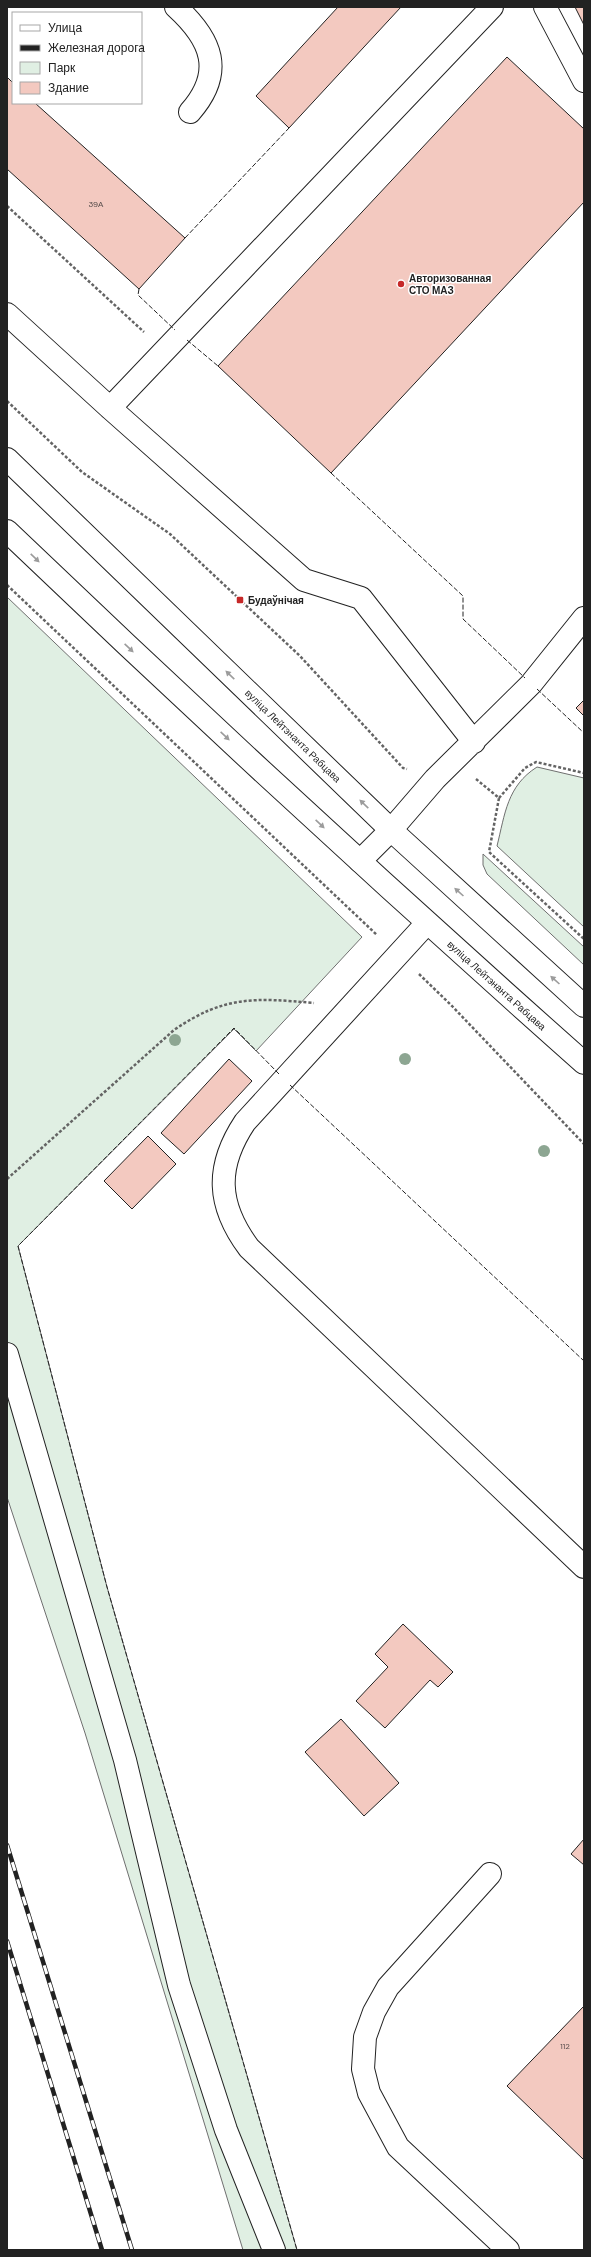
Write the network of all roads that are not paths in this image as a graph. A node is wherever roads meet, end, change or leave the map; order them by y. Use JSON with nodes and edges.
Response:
{"nodes":[{"id":1,"x":176,"y":7,"type":"edge"},
{"id":2,"x":492,"y":7,"type":"edge"},
{"id":3,"x":545,"y":7,"type":"edge"},
{"id":4,"x":584,"y":81,"type":"edge"},
{"id":5,"x":190,"y":112,"type":"dead end"},
{"id":6,"x":7,"y":314,"type":"edge"},
{"id":7,"x":110,"y":408,"type":"junction"},
{"id":8,"x":7,"y":459,"type":"edge"},
{"id":9,"x":7,"y":531,"type":"edge"},
{"id":10,"x":584,"y":618,"type":"edge"},
{"id":11,"x":474,"y":742,"type":"junction"},
{"id":12,"x":391,"y":830,"type":"junction"},
{"id":13,"x":360,"y":862,"type":"junction"},
{"id":14,"x":427,"y":923,"type":"junction"},
{"id":15,"x":584,"y":1006,"type":"edge"},
{"id":16,"x":584,"y":1062,"type":"edge"},
{"id":17,"x":7,"y":1354,"type":"edge"},
{"id":18,"x":584,"y":1567,"type":"edge"},
{"id":19,"x":490,"y":1874,"type":"dead end"},
{"id":20,"x":274,"y":2250,"type":"edge"},
{"id":21,"x":508,"y":2250,"type":"edge"}],
"edges":[{"from":1,"to":5,"type":"main road"},
{"from":2,"to":7,"type":"main road"},
{"from":3,"to":4,"type":"main road"},
{"from":6,"to":7,"type":"main road"},
{"from":7,"to":11,"type":"main road"},
{"from":12,"to":8,"type":"main road","name":"вуліца Лейтэнанта Рабцава","one_way":true},
{"from":9,"to":13,"type":"main road","name":"вуліца Лейтэнанта Рабцава","one_way":true},
{"from":10,"to":11,"type":"main road"},
{"from":11,"to":12,"type":"main road"},
{"from":12,"to":13,"type":"main road"},
{"from":15,"to":12,"type":"main road","name":"вуліца Лейтэнанта Рабцава","one_way":true},
{"from":13,"to":14,"type":"main road","name":"вуліца Лейтэнанта Рабцава"},
{"from":14,"to":16,"type":"main road","name":"вуліца Лейтэнанта Рабцава"},
{"from":14,"to":18,"type":"main road"},
{"from":17,"to":20,"type":"main road"},
{"from":19,"to":21,"type":"main road"}]}
